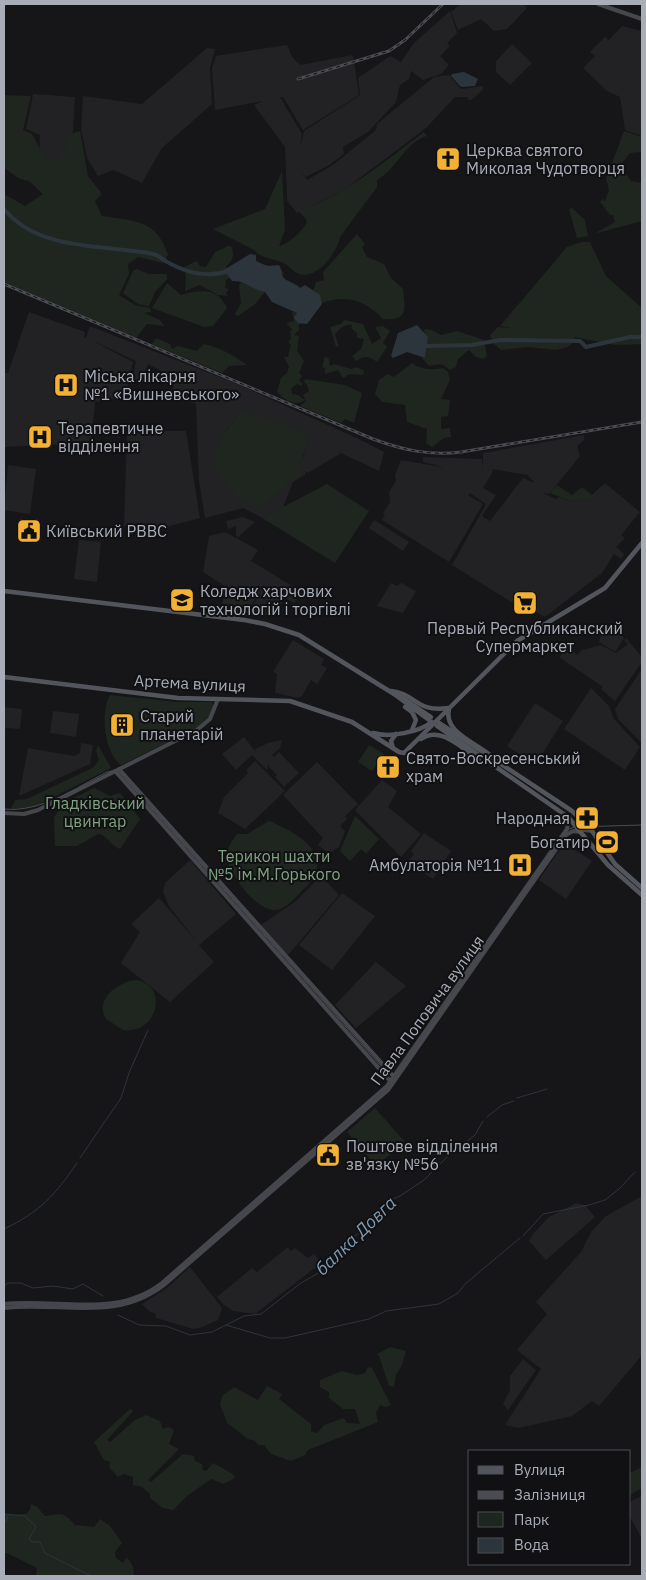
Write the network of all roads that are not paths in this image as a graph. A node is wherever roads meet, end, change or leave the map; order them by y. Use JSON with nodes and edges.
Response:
{"nodes":[{"id":1,"x":598,"y":4,"type":"edge"},
{"id":2,"x":642,"y":19,"type":"edge"},
{"id":3,"x":642,"y":543,"type":"edge"},
{"id":4,"x":4,"y":591,"type":"edge"},
{"id":5,"x":4,"y":677,"type":"edge"},
{"id":6,"x":388,"y":690,"type":"junction"},
{"id":7,"x":394,"y":697,"type":"junction"},
{"id":8,"x":218,"y":699,"type":"junction"},
{"id":9,"x":449,"y":708,"type":"junction"},
{"id":10,"x":443,"y":713,"type":"junction"},
{"id":11,"x":430,"y":718,"type":"dead end"},
{"id":12,"x":412,"y":731,"type":"junction"},
{"id":13,"x":369,"y":732,"type":"junction"},
{"id":14,"x":398,"y":733,"type":"junction"},
{"id":15,"x":417,"y":740,"type":"junction"},
{"id":16,"x":413,"y":745,"type":"junction"},
{"id":17,"x":393,"y":748,"type":"junction"},
{"id":18,"x":494,"y":759,"type":"junction"},
{"id":19,"x":488,"y":763,"type":"junction"},
{"id":20,"x":117,"y":770,"type":"junction"},
{"id":21,"x":4,"y":813,"type":"edge"},
{"id":22,"x":568,"y":817,"type":"junction"},
{"id":23,"x":582,"y":831,"type":"junction"},
{"id":24,"x":592,"y":831,"type":"junction"},
{"id":25,"x":563,"y":834,"type":"junction"},
{"id":26,"x":615,"y":864,"type":"junction"},
{"id":27,"x":610,"y":866,"type":"junction"},
{"id":28,"x":618,"y":870,"type":"junction"},
{"id":29,"x":642,"y":888,"type":"edge"},
{"id":30,"x":642,"y":894,"type":"edge"},
{"id":31,"x":395,"y":1078,"type":"junction"},
{"id":32,"x":392,"y":1083,"type":"junction"},
{"id":33,"x":4,"y":1304,"type":"edge"},
{"id":34,"x":20,"y":1304,"type":"junction"},
{"id":35,"x":4,"y":1308,"type":"edge"}],
"edges":[{"from":1,"to":2,"type":"main road"},
{"from":3,"to":9,"type":"main road","name":"Артема вулиця"},
{"from":4,"to":6,"type":"main road"},
{"from":5,"to":8,"type":"main road","name":"Артема вулиця"},
{"from":6,"to":7,"type":"main road"},
{"from":6,"to":9,"type":"main road"},
{"from":7,"to":11,"type":"main road"},
{"from":7,"to":12,"type":"main road"},
{"from":8,"to":13,"type":"main road","name":"Артема вулиця"},
{"from":8,"to":20,"type":"main road"},
{"from":9,"to":10,"type":"main road","name":"Артема вулиця"},
{"from":9,"to":18,"type":"main road"},
{"from":10,"to":12,"type":"main road","name":"Артема вулиця"},
{"from":10,"to":15,"type":"main road","name":"Артема вулиця"},
{"from":12,"to":14,"type":"main road","name":"Артема вулиця"},
{"from":12,"to":15,"type":"main road"},
{"from":13,"to":14,"type":"main road","name":"Артема вулиця"},
{"from":13,"to":17,"type":"main road","name":"Артема вулиця"},
{"from":14,"to":17,"type":"main road"},
{"from":15,"to":16,"type":"main road","name":"Артема вулиця"},
{"from":16,"to":17,"type":"main road"},
{"from":16,"to":19,"type":"main road"},
{"from":18,"to":19,"type":"main road"},
{"from":18,"to":24,"type":"main road"},
{"from":19,"to":22,"type":"main road"},
{"from":20,"to":21,"type":"main road"},
{"from":20,"to":31,"type":"main road"},
{"from":20,"to":32,"type":"main road"},
{"from":22,"to":23,"type":"main road"},
{"from":22,"to":25,"type":"main road","name":"Павла Поповича вулиця"},
{"from":23,"to":24,"type":"main road"},
{"from":23,"to":25,"type":"main road"},
{"from":23,"to":27,"type":"main road"},
{"from":23,"to":31,"type":"main road","name":"Павла Поповича вулиця"},
{"from":24,"to":26,"type":"main road"},
{"from":25,"to":31,"type":"main road","name":"Павла Поповича вулиця"},
{"from":26,"to":27,"type":"main road"},
{"from":26,"to":28,"type":"main road"},
{"from":27,"to":28,"type":"main road"},
{"from":28,"to":29,"type":"main road"},
{"from":28,"to":30,"type":"main road"},
{"from":31,"to":32,"type":"main road","name":"Павла Поповича вулиця"},
{"from":32,"to":34,"type":"main road","name":"Павла Поповича вулиця"},
{"from":33,"to":34,"type":"main road"},
{"from":34,"to":35,"type":"main road"}]}
